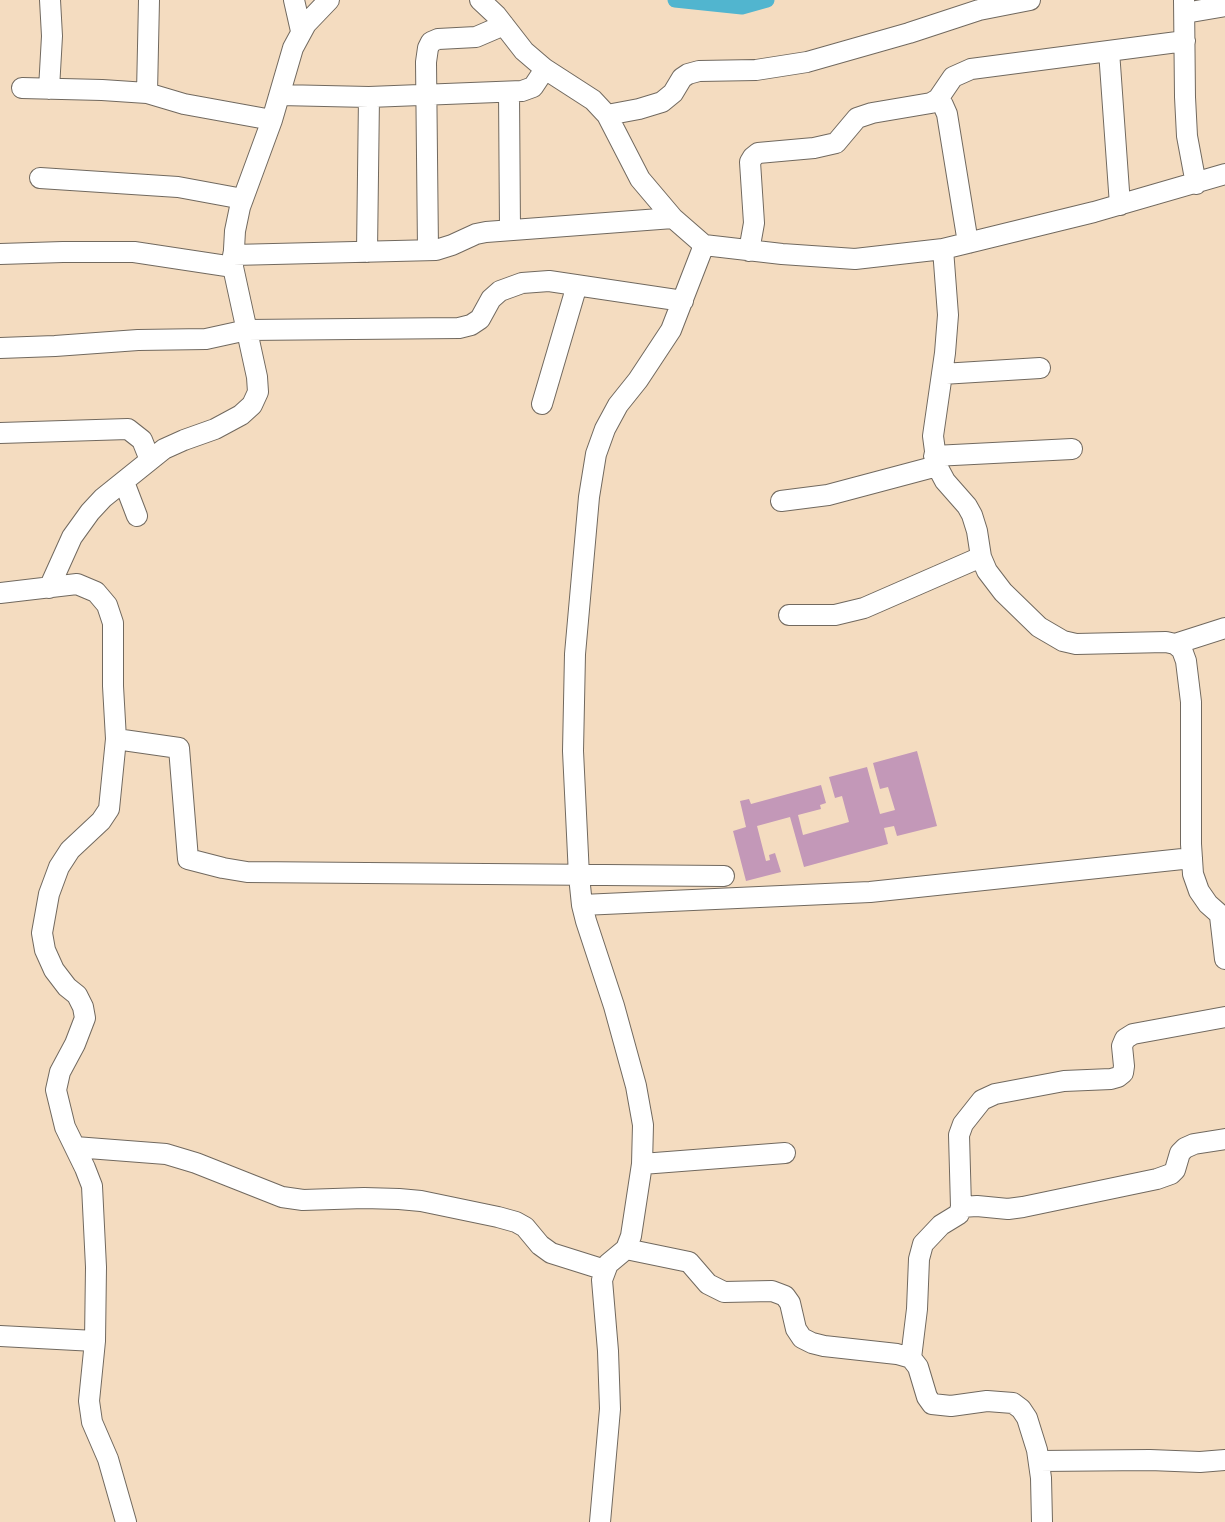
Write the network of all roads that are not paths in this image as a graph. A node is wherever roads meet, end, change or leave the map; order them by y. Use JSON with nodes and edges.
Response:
{"nodes":[{"id":1,"x":50,"y":0,"type":"edge"},
{"id":2,"x":149,"y":0,"type":"edge"},
{"id":3,"x":294,"y":0,"type":"edge"},
{"id":4,"x":329,"y":0,"type":"edge"},
{"id":5,"x":480,"y":0,"type":"edge"},
{"id":6,"x":1030,"y":0,"type":"edge"},
{"id":7,"x":1225,"y":6,"type":"edge"},
{"id":8,"x":1185,"y":7,"type":"edge"},
{"id":9,"x":504,"y":25,"type":"junction"},
{"id":10,"x":302,"y":31,"type":"junction"},
{"id":11,"x":1185,"y":41,"type":"junction"},
{"id":12,"x":1109,"y":51,"type":"junction"},
{"id":13,"x":545,"y":69,"type":"junction"},
{"id":14,"x":22,"y":88,"type":"dead end"},
{"id":15,"x":49,"y":89,"type":"junction"},
{"id":16,"x":509,"y":92,"type":"junction"},
{"id":17,"x":147,"y":93,"type":"junction"},
{"id":18,"x":280,"y":95,"type":"junction"},
{"id":19,"x":427,"y":95,"type":"junction"},
{"id":20,"x":369,"y":97,"type":"junction"},
{"id":21,"x":938,"y":99,"type":"junction"},
{"id":22,"x":607,"y":115,"type":"junction"},
{"id":23,"x":272,"y":120,"type":"junction"},
{"id":24,"x":1225,"y":174,"type":"edge"},
{"id":25,"x":40,"y":178,"type":"dead end"},
{"id":26,"x":1196,"y":184,"type":"junction"},
{"id":27,"x":243,"y":199,"type":"junction"},
{"id":28,"x":1120,"y":205,"type":"junction"},
{"id":29,"x":673,"y":218,"type":"junction"},
{"id":30,"x":510,"y":230,"type":"junction"},
{"id":31,"x":968,"y":243,"type":"junction"},
{"id":32,"x":704,"y":245,"type":"junction"},
{"id":33,"x":943,"y":248,"type":"junction"},
{"id":34,"x":428,"y":250,"type":"junction"},
{"id":35,"x":749,"y":251,"type":"junction"},
{"id":36,"x":366,"y":252,"type":"junction"},
{"id":37,"x":0,"y":254,"type":"edge"},
{"id":38,"x":233,"y":261,"type":"junction"},
{"id":39,"x":577,"y":285,"type":"junction"},
{"id":40,"x":683,"y":301,"type":"junction"},
{"id":41,"x":247,"y":330,"type":"junction"},
{"id":42,"x":0,"y":348,"type":"edge"},
{"id":43,"x":1040,"y":368,"type":"dead end"},
{"id":44,"x":942,"y":374,"type":"junction"},
{"id":45,"x":542,"y":404,"type":"dead end"},
{"id":46,"x":0,"y":433,"type":"edge"},
{"id":47,"x":1072,"y":449,"type":"dead end"},
{"id":48,"x":150,"y":460,"type":"junction"},
{"id":49,"x":935,"y":461,"type":"junction"},
{"id":50,"x":124,"y":482,"type":"junction"},
{"id":51,"x":781,"y":501,"type":"dead end"},
{"id":52,"x":137,"y":516,"type":"dead end"},
{"id":53,"x":980,"y":557,"type":"junction"},
{"id":54,"x":49,"y":588,"type":"junction"},
{"id":55,"x":0,"y":593,"type":"edge"},
{"id":56,"x":788,"y":615,"type":"dead end"},
{"id":57,"x":1225,"y":628,"type":"edge"},
{"id":58,"x":1176,"y":644,"type":"junction"},
{"id":59,"x":116,"y":739,"type":"junction"},
{"id":60,"x":1192,"y":858,"type":"junction"},
{"id":61,"x":579,"y":876,"type":"junction"},
{"id":62,"x":724,"y":876,"type":"dead end"},
{"id":63,"x":582,"y":905,"type":"junction"},
{"id":64,"x":1222,"y":918,"type":"edge"},
{"id":65,"x":1225,"y":960,"type":"edge"},
{"id":66,"x":1225,"y":1016,"type":"edge"},
{"id":67,"x":1225,"y":1139,"type":"edge"},
{"id":68,"x":75,"y":1147,"type":"junction"},
{"id":69,"x":785,"y":1153,"type":"dead end"},
{"id":70,"x":642,"y":1164,"type":"junction"},
{"id":71,"x":960,"y":1207,"type":"junction"},
{"id":72,"x":626,"y":1249,"type":"junction"},
{"id":73,"x":605,"y":1270,"type":"junction"},
{"id":74,"x":0,"y":1336,"type":"edge"},
{"id":75,"x":95,"y":1341,"type":"junction"},
{"id":76,"x":911,"y":1358,"type":"junction"},
{"id":77,"x":1225,"y":1460,"type":"edge"},
{"id":78,"x":1039,"y":1461,"type":"junction"},
{"id":79,"x":126,"y":1522,"type":"edge"},
{"id":80,"x":600,"y":1522,"type":"edge"},
{"id":81,"x":1042,"y":1522,"type":"edge"}],
"edges":[{"from":1,"to":15,"type":"street"},
{"from":2,"to":17,"type":"street"},
{"from":3,"to":10,"type":"street"},
{"from":4,"to":10,"type":"street"},
{"from":5,"to":9,"type":"street"},
{"from":6,"to":22,"type":"street"},
{"from":7,"to":8,"type":"street"},
{"from":8,"to":11,"type":"street"},
{"from":9,"to":13,"type":"street"},
{"from":9,"to":19,"type":"street"},
{"from":10,"to":18,"type":"street"},
{"from":11,"to":12,"type":"street"},
{"from":11,"to":26,"type":"street"},
{"from":12,"to":21,"type":"street"},
{"from":12,"to":28,"type":"street"},
{"from":13,"to":16,"type":"street"},
{"from":13,"to":22,"type":"street"},
{"from":14,"to":15,"type":"street"},
{"from":15,"to":17,"type":"street"},
{"from":16,"to":19,"type":"street"},
{"from":16,"to":30,"type":"street"},
{"from":17,"to":23,"type":"street"},
{"from":18,"to":20,"type":"street"},
{"from":18,"to":23,"type":"street"},
{"from":19,"to":20,"type":"street"},
{"from":19,"to":34,"type":"street"},
{"from":20,"to":36,"type":"street"},
{"from":21,"to":31,"type":"street"},
{"from":21,"to":35,"type":"street"},
{"from":22,"to":29,"type":"street"},
{"from":23,"to":27,"type":"street"},
{"from":24,"to":26,"type":"street"},
{"from":25,"to":27,"type":"street"},
{"from":26,"to":28,"type":"street"},
{"from":27,"to":38,"type":"street"},
{"from":28,"to":31,"type":"street"},
{"from":29,"to":30,"type":"street"},
{"from":29,"to":32,"type":"street"},
{"from":30,"to":34,"type":"street"},
{"from":31,"to":33,"type":"street"},
{"from":32,"to":35,"type":"street"},
{"from":32,"to":40,"type":"street"},
{"from":33,"to":35,"type":"street"},
{"from":33,"to":44,"type":"street"},
{"from":34,"to":36,"type":"street"},
{"from":36,"to":38,"type":"street"},
{"from":37,"to":38,"type":"street"},
{"from":38,"to":41,"type":"street"},
{"from":39,"to":40,"type":"street"},
{"from":39,"to":41,"type":"street"},
{"from":39,"to":45,"type":"street"},
{"from":40,"to":61,"type":"street"},
{"from":41,"to":42,"type":"street"},
{"from":41,"to":48,"type":"street"},
{"from":43,"to":44,"type":"street"},
{"from":44,"to":49,"type":"street"},
{"from":46,"to":48,"type":"street"},
{"from":47,"to":49,"type":"street"},
{"from":48,"to":50,"type":"street"},
{"from":49,"to":51,"type":"street"},
{"from":49,"to":53,"type":"street"},
{"from":50,"to":52,"type":"street"},
{"from":50,"to":54,"type":"street"},
{"from":53,"to":56,"type":"street"},
{"from":53,"to":58,"type":"street"},
{"from":54,"to":55,"type":"street"},
{"from":54,"to":59,"type":"street"},
{"from":57,"to":58,"type":"street"},
{"from":58,"to":60,"type":"street"},
{"from":59,"to":61,"type":"street"},
{"from":59,"to":68,"type":"street"},
{"from":60,"to":63,"type":"street"},
{"from":60,"to":64,"type":"street"},
{"from":61,"to":62,"type":"street"},
{"from":61,"to":63,"type":"street"},
{"from":63,"to":70,"type":"street"},
{"from":64,"to":65,"type":"street"},
{"from":66,"to":71,"type":"street"},
{"from":67,"to":71,"type":"street"},
{"from":68,"to":73,"type":"street"},
{"from":68,"to":75,"type":"street"},
{"from":69,"to":70,"type":"street"},
{"from":70,"to":72,"type":"street"},
{"from":71,"to":76,"type":"street"},
{"from":72,"to":73,"type":"street"},
{"from":72,"to":76,"type":"street"},
{"from":73,"to":80,"type":"street"},
{"from":74,"to":75,"type":"street"},
{"from":75,"to":79,"type":"street"},
{"from":76,"to":78,"type":"street"},
{"from":77,"to":78,"type":"street"},
{"from":78,"to":81,"type":"street"}]}
